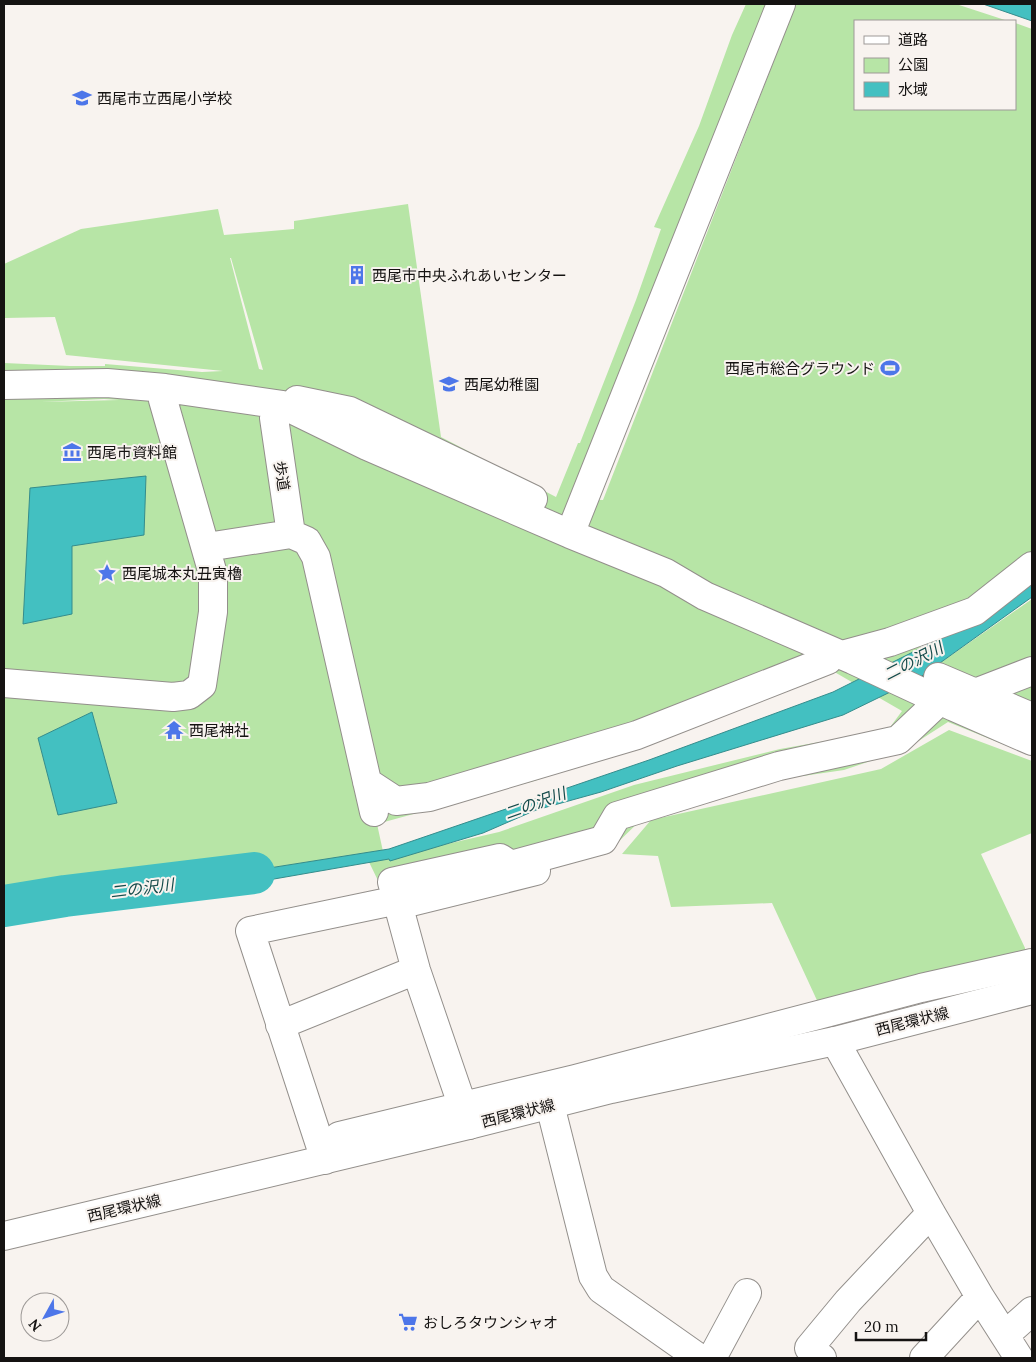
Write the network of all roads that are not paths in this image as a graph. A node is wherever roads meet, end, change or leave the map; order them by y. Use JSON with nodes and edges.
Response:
{"nodes":[{"id":1,"x":768,"y":4,"type":"edge"},
{"id":2,"x":781,"y":4,"type":"edge"},
{"id":3,"x":4,"y":373,"type":"edge"},
{"id":4,"x":4,"y":385,"type":"edge"},
{"id":5,"x":4,"y":400,"type":"edge"},
{"id":6,"x":163,"y":400,"type":"junction"},
{"id":7,"x":274,"y":418,"type":"junction"},
{"id":8,"x":570,"y":522,"type":"junction"},
{"id":9,"x":291,"y":534,"type":"junction"},
{"id":10,"x":207,"y":547,"type":"junction"},
{"id":11,"x":1032,"y":566,"type":"edge"},
{"id":12,"x":795,"y":646,"type":"dead end"},
{"id":13,"x":841,"y":653,"type":"junction"},
{"id":14,"x":1032,"y":670,"type":"edge"},
{"id":15,"x":938,"y":677,"type":"dead end"},
{"id":16,"x":4,"y":683,"type":"edge"},
{"id":17,"x":955,"y":705,"type":"junction"},
{"id":18,"x":1032,"y":717,"type":"edge"},
{"id":19,"x":1032,"y":741,"type":"edge"},
{"id":20,"x":1032,"y":750,"type":"edge"},
{"id":21,"x":368,"y":782,"type":"junction"},
{"id":22,"x":374,"y":812,"type":"dead end"},
{"id":23,"x":616,"y":852,"type":"dead end"},
{"id":24,"x":396,"y":896,"type":"junction"},
{"id":25,"x":1032,"y":963,"type":"edge"},
{"id":26,"x":416,"y":970,"type":"junction"},
{"id":27,"x":1032,"y":990,"type":"edge"},
{"id":28,"x":280,"y":1025,"type":"junction"},
{"id":29,"x":835,"y":1041,"type":"junction"},
{"id":30,"x":550,"y":1105,"type":"junction"},
{"id":31,"x":466,"y":1116,"type":"junction"},
{"id":32,"x":339,"y":1136,"type":"dead end"},
{"id":33,"x":325,"y":1160,"type":"junction"},
{"id":34,"x":931,"y":1213,"type":"junction"},
{"id":35,"x":4,"y":1236,"type":"edge"},
{"id":36,"x":747,"y":1293,"type":"dead end"},
{"id":37,"x":980,"y":1297,"type":"junction"},
{"id":38,"x":1032,"y":1311,"type":"edge"},
{"id":39,"x":1012,"y":1347,"type":"edge"},
{"id":40,"x":699,"y":1358,"type":"edge"},
{"id":41,"x":712,"y":1358,"type":"edge"},
{"id":42,"x":822,"y":1358,"type":"edge"},
{"id":43,"x":924,"y":1358,"type":"edge"}],
"edges":[{"from":1,"to":8,"type":"street"},
{"from":2,"to":8,"type":"street"},
{"from":3,"to":8,"type":"street"},
{"from":4,"to":8,"type":"street"},
{"from":5,"to":6,"type":"street"},
{"from":6,"to":7,"type":"street"},
{"from":6,"to":10,"type":"street"},
{"from":7,"to":9,"type":"street","name":"歩道"},
{"from":7,"to":12,"type":"street"},
{"from":8,"to":13,"type":"street"},
{"from":9,"to":10,"type":"street"},
{"from":9,"to":21,"type":"street"},
{"from":10,"to":16,"type":"street"},
{"from":11,"to":13,"type":"street"},
{"from":13,"to":17,"type":"street"},
{"from":13,"to":21,"type":"street"},
{"from":14,"to":17,"type":"street"},
{"from":15,"to":17,"type":"street"},
{"from":17,"to":18,"type":"street"},
{"from":17,"to":19,"type":"street"},
{"from":17,"to":20,"type":"street"},
{"from":17,"to":24,"type":"street"},
{"from":21,"to":22,"type":"street"},
{"from":23,"to":24,"type":"street"},
{"from":24,"to":26,"type":"street"},
{"from":24,"to":28,"type":"street"},
{"from":25,"to":31,"type":"street"},
{"from":26,"to":28,"type":"street"},
{"from":26,"to":31,"type":"street"},
{"from":27,"to":29,"type":"street","name":"西尾環状線"},
{"from":28,"to":33,"type":"street"},
{"from":29,"to":30,"type":"street","name":"西尾環状線"},
{"from":29,"to":34,"type":"street"},
{"from":30,"to":31,"type":"street","name":"西尾環状線"},
{"from":30,"to":40,"type":"street"},
{"from":31,"to":32,"type":"street"},
{"from":31,"to":33,"type":"street","name":"西尾環状線"},
{"from":33,"to":35,"type":"street","name":"西尾環状線"},
{"from":34,"to":37,"type":"street"},
{"from":34,"to":42,"type":"street"},
{"from":36,"to":41,"type":"street"},
{"from":37,"to":39,"type":"street"},
{"from":37,"to":43,"type":"street"},
{"from":38,"to":39,"type":"street"}]}
